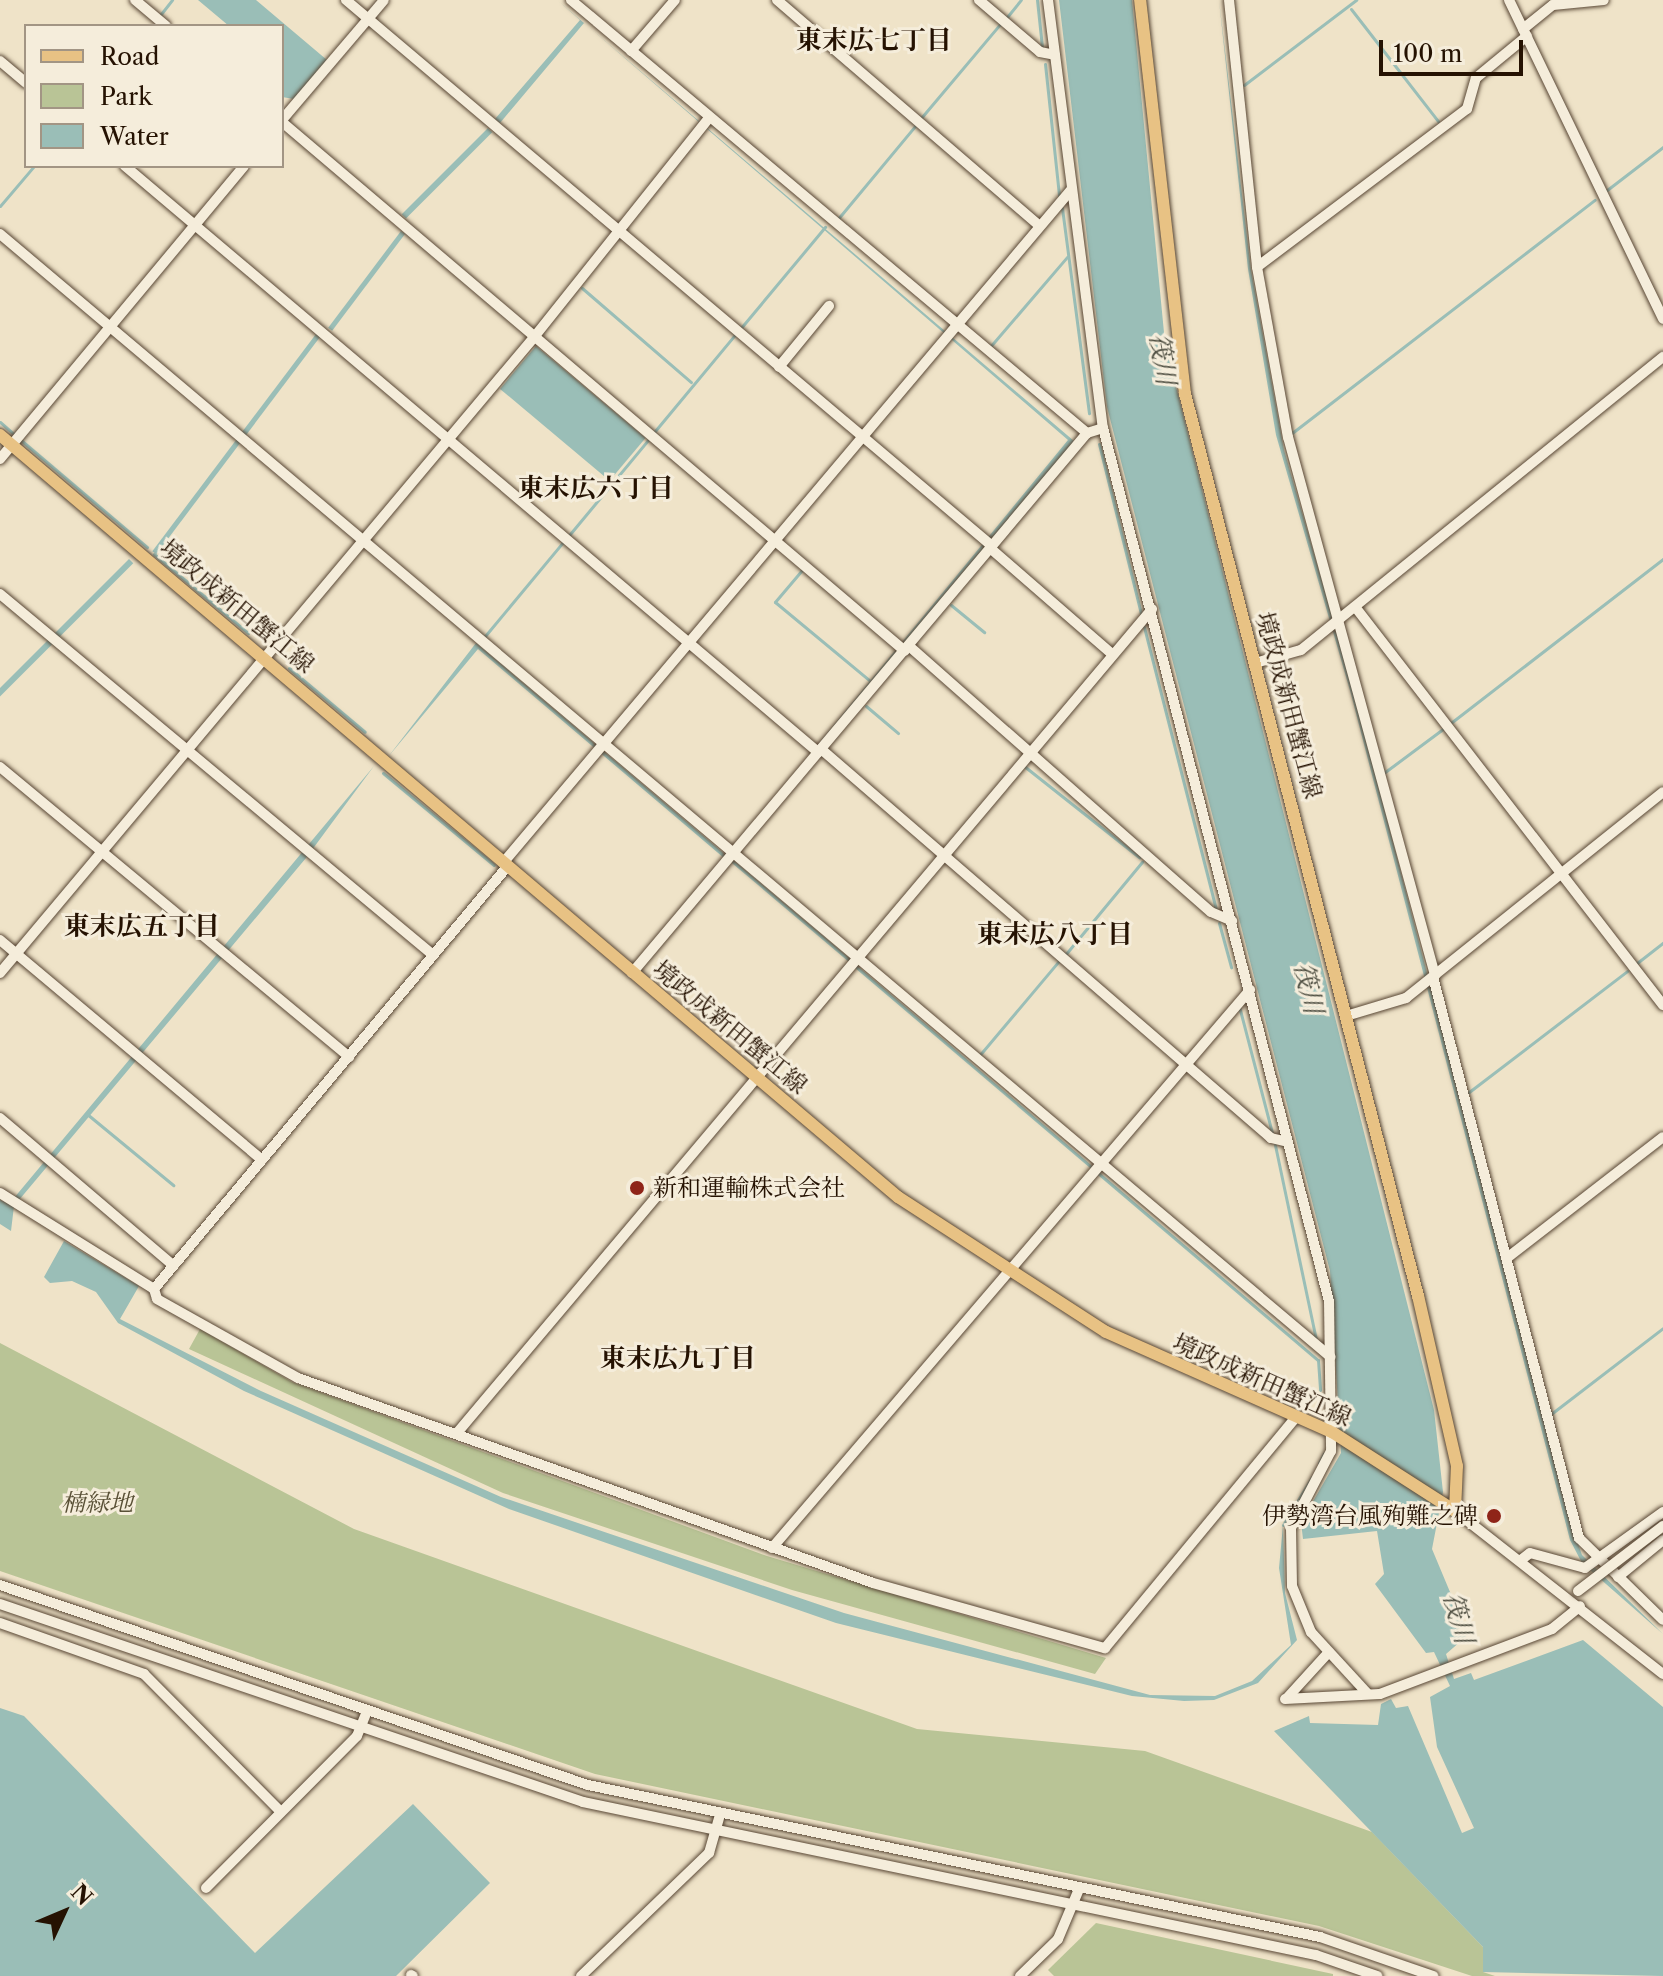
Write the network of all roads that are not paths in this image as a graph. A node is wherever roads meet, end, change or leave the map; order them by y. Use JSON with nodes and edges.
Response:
{"nodes":[{"id":1,"x":135,"y":0,"type":"edge"},
{"id":2,"x":346,"y":0,"type":"edge"},
{"id":3,"x":384,"y":0,"type":"edge"},
{"id":4,"x":571,"y":0,"type":"edge"},
{"id":5,"x":675,"y":0,"type":"edge"},
{"id":6,"x":777,"y":0,"type":"edge"},
{"id":7,"x":979,"y":0,"type":"edge"},
{"id":8,"x":1048,"y":0,"type":"edge"},
{"id":9,"x":1140,"y":0,"type":"edge"},
{"id":10,"x":1229,"y":0,"type":"edge"},
{"id":11,"x":1509,"y":0,"type":"edge"},
{"id":12,"x":1604,"y":0,"type":"edge"},
{"id":13,"x":368,"y":19,"type":"junction"},
{"id":14,"x":164,"y":24,"type":"edge"},
{"id":15,"x":1525,"y":33,"type":"junction"},
{"id":16,"x":631,"y":51,"type":"junction"},
{"id":17,"x":1055,"y":55,"type":"junction"},
{"id":18,"x":0,"y":61,"type":"edge"},
{"id":19,"x":24,"y":81,"type":"edge"},
{"id":20,"x":284,"y":119,"type":"edge"},
{"id":21,"x":284,"y":123,"type":"edge"},
{"id":22,"x":705,"y":123,"type":"junction"},
{"id":23,"x":127,"y":168,"type":"edge"},
{"id":24,"x":242,"y":168,"type":"edge"},
{"id":25,"x":1071,"y":190,"type":"junction"},
{"id":26,"x":196,"y":225,"type":"junction"},
{"id":27,"x":1039,"y":225,"type":"junction"},
{"id":28,"x":619,"y":231,"type":"junction"},
{"id":29,"x":0,"y":234,"type":"edge"},
{"id":30,"x":1257,"y":267,"type":"junction"},
{"id":31,"x":829,"y":306,"type":"dead end"},
{"id":32,"x":1663,"y":319,"type":"edge"},
{"id":33,"x":110,"y":327,"type":"junction"},
{"id":34,"x":951,"y":331,"type":"junction"},
{"id":35,"x":535,"y":336,"type":"junction"},
{"id":36,"x":1663,"y":357,"type":"edge"},
{"id":37,"x":779,"y":367,"type":"junction"},
{"id":38,"x":1103,"y":428,"type":"junction"},
{"id":39,"x":1087,"y":433,"type":"junction"},
{"id":40,"x":0,"y":435,"type":"edge"},
{"id":41,"x":450,"y":437,"type":"junction"},
{"id":42,"x":862,"y":439,"type":"junction"},
{"id":43,"x":12,"y":444,"type":"junction"},
{"id":44,"x":0,"y":459,"type":"edge"},
{"id":45,"x":363,"y":540,"type":"junction"},
{"id":46,"x":777,"y":541,"type":"junction"},
{"id":47,"x":989,"y":544,"type":"junction"},
{"id":48,"x":0,"y":594,"type":"edge"},
{"id":49,"x":1356,"y":608,"type":"junction"},
{"id":50,"x":1152,"y":609,"type":"junction"},
{"id":51,"x":1340,"y":621,"type":"junction"},
{"id":52,"x":689,"y":643,"type":"junction"},
{"id":53,"x":903,"y":647,"type":"junction"},
{"id":54,"x":1112,"y":654,"type":"junction"},
{"id":55,"x":265,"y":657,"type":"junction"},
{"id":56,"x":1255,"y":663,"type":"junction"},
{"id":57,"x":601,"y":748,"type":"junction"},
{"id":58,"x":816,"y":750,"type":"junction"},
{"id":59,"x":187,"y":751,"type":"junction"},
{"id":60,"x":1027,"y":755,"type":"junction"},
{"id":61,"x":0,"y":767,"type":"edge"},
{"id":62,"x":1663,"y":792,"type":"edge"},
{"id":63,"x":102,"y":852,"type":"junction"},
{"id":64,"x":733,"y":855,"type":"junction"},
{"id":65,"x":942,"y":857,"type":"junction"},
{"id":66,"x":505,"y":865,"type":"junction"},
{"id":67,"x":1562,"y":873,"type":"junction"},
{"id":68,"x":1232,"y":921,"type":"junction"},
{"id":69,"x":0,"y":940,"type":"edge"},
{"id":70,"x":16,"y":953,"type":"junction"},
{"id":71,"x":433,"y":955,"type":"junction"},
{"id":72,"x":855,"y":958,"type":"junction"},
{"id":73,"x":0,"y":973,"type":"edge"},
{"id":74,"x":632,"y":973,"type":"junction"},
{"id":75,"x":1431,"y":978,"type":"junction"},
{"id":76,"x":1250,"y":990,"type":"junction"},
{"id":77,"x":1663,"y":1005,"type":"edge"},
{"id":78,"x":1346,"y":1016,"type":"junction"},
{"id":79,"x":349,"y":1057,"type":"junction"},
{"id":80,"x":1184,"y":1063,"type":"junction"},
{"id":81,"x":755,"y":1078,"type":"junction"},
{"id":82,"x":0,"y":1118,"type":"edge"},
{"id":83,"x":1663,"y":1137,"type":"edge"},
{"id":84,"x":1288,"y":1142,"type":"junction"},
{"id":85,"x":262,"y":1160,"type":"junction"},
{"id":86,"x":1097,"y":1165,"type":"junction"},
{"id":87,"x":0,"y":1193,"type":"edge"},
{"id":88,"x":1507,"y":1258,"type":"junction"},
{"id":89,"x":174,"y":1266,"type":"junction"},
{"id":90,"x":1007,"y":1274,"type":"junction"},
{"id":91,"x":154,"y":1289,"type":"junction"},
{"id":92,"x":1331,"y":1357,"type":"junction"},
{"id":93,"x":1296,"y":1417,"type":"junction"},
{"id":94,"x":1332,"y":1432,"type":"junction"},
{"id":95,"x":457,"y":1433,"type":"junction"},
{"id":96,"x":1450,"y":1508,"type":"junction"},
{"id":97,"x":1663,"y":1512,"type":"edge"},
{"id":98,"x":1663,"y":1526,"type":"edge"},
{"id":99,"x":1663,"y":1540,"type":"edge"},
{"id":100,"x":772,"y":1548,"type":"junction"},
{"id":101,"x":1521,"y":1560,"type":"junction"},
{"id":102,"x":1592,"y":1565,"type":"junction"},
{"id":103,"x":1618,"y":1577,"type":"junction"},
{"id":104,"x":0,"y":1585,"type":"edge"},
{"id":105,"x":1574,"y":1594,"type":"junction"},
{"id":106,"x":0,"y":1604,"type":"edge"},
{"id":107,"x":1580,"y":1606,"type":"junction"},
{"id":108,"x":1663,"y":1620,"type":"edge"},
{"id":109,"x":0,"y":1623,"type":"edge"},
{"id":110,"x":1329,"y":1652,"type":"junction"},
{"id":111,"x":1663,"y":1674,"type":"edge"},
{"id":112,"x":1367,"y":1693,"type":"junction"},
{"id":113,"x":367,"y":1711,"type":"junction"},
{"id":114,"x":361,"y":1728,"type":"junction"},
{"id":115,"x":280,"y":1811,"type":"junction"},
{"id":116,"x":720,"y":1815,"type":"junction"},
{"id":117,"x":715,"y":1832,"type":"junction"},
{"id":118,"x":206,"y":1888,"type":"dead end"},
{"id":119,"x":1079,"y":1889,"type":"junction"},
{"id":120,"x":1072,"y":1905,"type":"junction"},
{"id":121,"x":1382,"y":1959,"type":"junction"},
{"id":122,"x":581,"y":1976,"type":"edge"},
{"id":123,"x":1020,"y":1976,"type":"edge"},
{"id":124,"x":1376,"y":1976,"type":"edge"},
{"id":125,"x":1433,"y":1976,"type":"edge"}],
"edges":[{"from":1,"to":14,"type":"street"},
{"from":2,"to":13,"type":"street"},
{"from":3,"to":13,"type":"street"},
{"from":4,"to":16,"type":"street"},
{"from":5,"to":16,"type":"street"},
{"from":6,"to":27,"type":"street"},
{"from":7,"to":17,"type":"street"},
{"from":8,"to":17,"type":"street"},
{"from":9,"to":56,"type":"main road","name":"境政成新田蟹江線"},
{"from":10,"to":30,"type":"street"},
{"from":11,"to":15,"type":"street"},
{"from":12,"to":15,"type":"street"},
{"from":13,"to":20,"type":"street"},
{"from":13,"to":28,"type":"street"},
{"from":15,"to":30,"type":"street"},
{"from":15,"to":32,"type":"street"},
{"from":16,"to":22,"type":"street"},
{"from":17,"to":25,"type":"street"},
{"from":18,"to":19,"type":"street"},
{"from":21,"to":35,"type":"street"},
{"from":22,"to":28,"type":"street"},
{"from":22,"to":34,"type":"street"},
{"from":23,"to":26,"type":"street"},
{"from":24,"to":26,"type":"street"},
{"from":25,"to":27,"type":"street"},
{"from":25,"to":38,"type":"street"},
{"from":26,"to":33,"type":"street"},
{"from":26,"to":41,"type":"street"},
{"from":27,"to":34,"type":"street"},
{"from":28,"to":35,"type":"street"},
{"from":28,"to":37,"type":"street"},
{"from":29,"to":33,"type":"street"},
{"from":30,"to":51,"type":"street"},
{"from":31,"to":37,"type":"street"},
{"from":33,"to":43,"type":"street"},
{"from":33,"to":45,"type":"street"},
{"from":34,"to":39,"type":"street"},
{"from":34,"to":42,"type":"street"},
{"from":35,"to":41,"type":"street"},
{"from":35,"to":46,"type":"street"},
{"from":36,"to":49,"type":"street"},
{"from":37,"to":42,"type":"street"},
{"from":38,"to":39,"type":"street"},
{"from":38,"to":50,"type":"street"},
{"from":39,"to":47,"type":"street"},
{"from":40,"to":43,"type":"main road","name":"境政成新田蟹江線"},
{"from":41,"to":45,"type":"street"},
{"from":41,"to":52,"type":"street"},
{"from":42,"to":46,"type":"street"},
{"from":42,"to":47,"type":"street"},
{"from":43,"to":44,"type":"street"},
{"from":43,"to":55,"type":"main road","name":"境政成新田蟹江線"},
{"from":45,"to":55,"type":"street"},
{"from":45,"to":57,"type":"street"},
{"from":46,"to":52,"type":"street"},
{"from":46,"to":53,"type":"street"},
{"from":47,"to":53,"type":"street"},
{"from":47,"to":54,"type":"street"},
{"from":48,"to":59,"type":"street"},
{"from":49,"to":51,"type":"street"},
{"from":49,"to":67,"type":"street"},
{"from":50,"to":54,"type":"street"},
{"from":50,"to":68,"type":"street"},
{"from":51,"to":56,"type":"street"},
{"from":51,"to":75,"type":"street"},
{"from":52,"to":57,"type":"street"},
{"from":52,"to":58,"type":"street"},
{"from":53,"to":58,"type":"street"},
{"from":53,"to":60,"type":"street"},
{"from":54,"to":60,"type":"street"},
{"from":55,"to":59,"type":"street"},
{"from":55,"to":66,"type":"main road","name":"境政成新田蟹江線"},
{"from":56,"to":78,"type":"main road","name":"境政成新田蟹江線"},
{"from":57,"to":64,"type":"street"},
{"from":57,"to":66,"type":"street"},
{"from":58,"to":64,"type":"street"},
{"from":58,"to":65,"type":"street"},
{"from":59,"to":63,"type":"street"},
{"from":59,"to":71,"type":"street"},
{"from":60,"to":65,"type":"street"},
{"from":60,"to":68,"type":"street"},
{"from":61,"to":63,"type":"street"},
{"from":62,"to":67,"type":"street"},
{"from":63,"to":70,"type":"street"},
{"from":63,"to":79,"type":"street"},
{"from":64,"to":72,"type":"street"},
{"from":64,"to":74,"type":"street"},
{"from":65,"to":72,"type":"street"},
{"from":65,"to":80,"type":"street"},
{"from":66,"to":71,"type":"street"},
{"from":66,"to":74,"type":"main road","name":"境政成新田蟹江線"},
{"from":67,"to":75,"type":"street"},
{"from":67,"to":77,"type":"street"},
{"from":68,"to":76,"type":"street"},
{"from":69,"to":70,"type":"street"},
{"from":70,"to":73,"type":"street"},
{"from":70,"to":85,"type":"street"},
{"from":71,"to":79,"type":"street"},
{"from":72,"to":81,"type":"street"},
{"from":72,"to":86,"type":"street"},
{"from":74,"to":81,"type":"main road","name":"境政成新田蟹江線"},
{"from":75,"to":78,"type":"street"},
{"from":75,"to":88,"type":"street"},
{"from":76,"to":80,"type":"street"},
{"from":76,"to":84,"type":"street"},
{"from":78,"to":96,"type":"main road","name":"境政成新田蟹江線"},
{"from":79,"to":85,"type":"street"},
{"from":80,"to":84,"type":"street"},
{"from":80,"to":86,"type":"street"},
{"from":81,"to":90,"type":"main road","name":"境政成新田蟹江線"},
{"from":81,"to":95,"type":"street"},
{"from":82,"to":89,"type":"street"},
{"from":83,"to":88,"type":"street"},
{"from":84,"to":92,"type":"street"},
{"from":85,"to":89,"type":"street"},
{"from":86,"to":90,"type":"street"},
{"from":86,"to":92,"type":"street"},
{"from":87,"to":91,"type":"street"},
{"from":88,"to":102,"type":"street"},
{"from":89,"to":91,"type":"street"},
{"from":90,"to":93,"type":"main road","name":"境政成新田蟹江線"},
{"from":90,"to":100,"type":"street"},
{"from":91,"to":95,"type":"street"},
{"from":92,"to":94,"type":"street"},
{"from":93,"to":94,"type":"main road","name":"境政成新田蟹江線"},
{"from":93,"to":100,"type":"street"},
{"from":94,"to":96,"type":"main road","name":"境政成新田蟹江線"},
{"from":94,"to":110,"type":"street"},
{"from":95,"to":100,"type":"street"},
{"from":96,"to":101,"type":"street"},
{"from":97,"to":102,"type":"street"},
{"from":98,"to":105,"type":"street","bridge":true},
{"from":99,"to":103,"type":"street"},
{"from":101,"to":102,"type":"street"},
{"from":101,"to":105,"type":"street"},
{"from":102,"to":103,"type":"street"},
{"from":103,"to":108,"type":"street"},
{"from":104,"to":113,"type":"street"},
{"from":105,"to":107,"type":"street"},
{"from":106,"to":114,"type":"street"},
{"from":107,"to":111,"type":"street"},
{"from":107,"to":112,"type":"street"},
{"from":109,"to":115,"type":"street"},
{"from":110,"to":112,"type":"street"},
{"from":110,"to":112,"type":"street"},
{"from":113,"to":114,"type":"street"},
{"from":113,"to":116,"type":"street"},
{"from":114,"to":115,"type":"street"},
{"from":114,"to":117,"type":"street"},
{"from":115,"to":118,"type":"street"},
{"from":116,"to":117,"type":"street"},
{"from":116,"to":119,"type":"street"},
{"from":117,"to":120,"type":"street"},
{"from":117,"to":122,"type":"street"},
{"from":119,"to":120,"type":"street"},
{"from":119,"to":121,"type":"street"},
{"from":120,"to":123,"type":"street"},
{"from":120,"to":124,"type":"street"},
{"from":121,"to":124,"type":"street"},
{"from":121,"to":125,"type":"street"}]}
